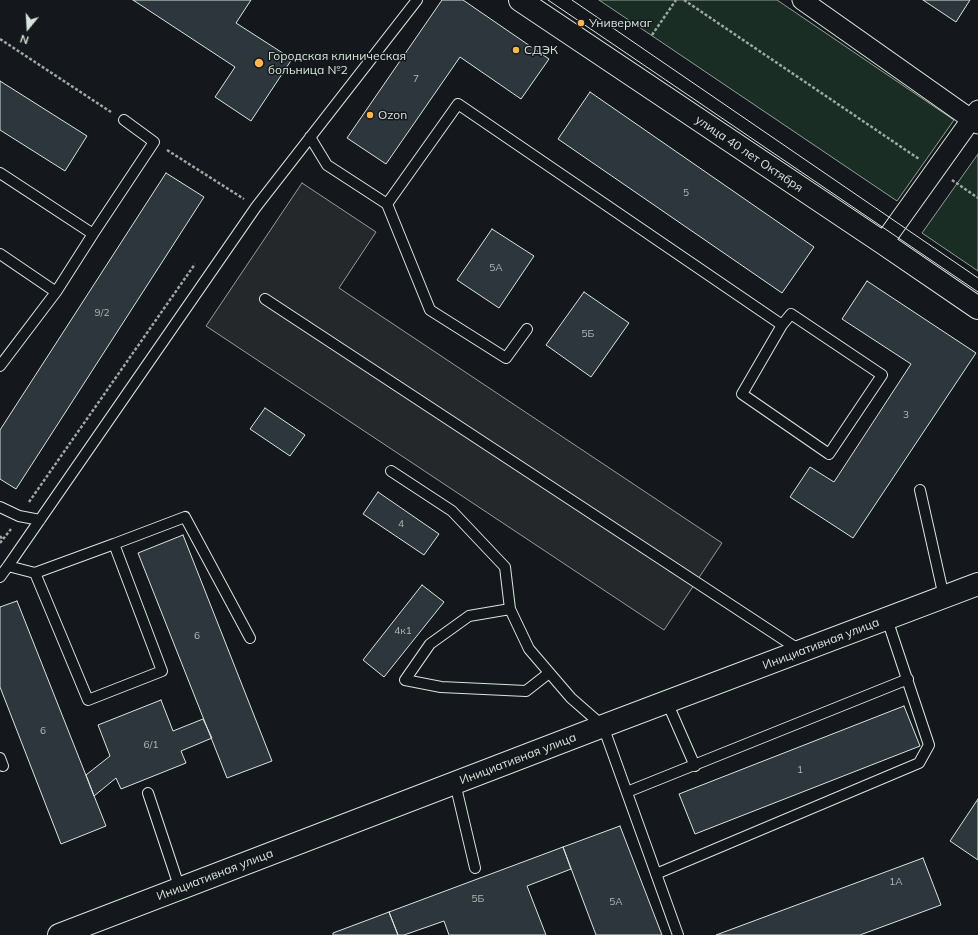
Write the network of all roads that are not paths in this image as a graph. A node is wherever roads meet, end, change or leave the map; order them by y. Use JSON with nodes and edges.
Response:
{"nodes":[{"id":1,"x":417,"y":0,"type":"edge"},
{"id":2,"x":520,"y":0,"type":"edge"},
{"id":3,"x":802,"y":0,"type":"edge"},
{"id":4,"x":976,"y":118,"type":"edge"},
{"id":5,"x":124,"y":120,"type":"road end"},
{"id":6,"x":310,"y":137,"type":"junction"},
{"id":7,"x":0,"y":173,"type":"edge"},
{"id":8,"x":387,"y":204,"type":"junction"},
{"id":9,"x":93,"y":234,"type":"junction"},
{"id":10,"x":883,"y":243,"type":"junction"},
{"id":11,"x":0,"y":254,"type":"edge"},
{"id":12,"x":56,"y":292,"type":"junction"},
{"id":13,"x":265,"y":299,"type":"dead end"},
{"id":14,"x":978,"y":308,"type":"edge"},
{"id":15,"x":782,"y":325,"type":"junction"},
{"id":16,"x":527,"y":329,"type":"dead end"},
{"id":17,"x":0,"y":366,"type":"edge"},
{"id":18,"x":391,"y":471,"type":"dead end"},
{"id":19,"x":920,"y":490,"type":"dead end"},
{"id":20,"x":0,"y":507,"type":"edge"},
{"id":21,"x":40,"y":520,"type":"junction"},
{"id":22,"x":114,"y":544,"type":"junction"},
{"id":23,"x":8,"y":566,"type":"junction"},
{"id":24,"x":34,"y":573,"type":"junction"},
{"id":25,"x":0,"y":577,"type":"edge"},
{"id":26,"x":978,"y":584,"type":"edge"},
{"id":27,"x":944,"y":597,"type":"junction"},
{"id":28,"x":510,"y":609,"type":"junction"},
{"id":29,"x":887,"y":619,"type":"junction"},
{"id":30,"x":250,"y":638,"type":"dead end"},
{"id":31,"x":801,"y":651,"type":"junction"},
{"id":32,"x":549,"y":672,"type":"junction"},
{"id":33,"x":908,"y":679,"type":"junction"},
{"id":34,"x":667,"y":702,"type":"junction"},
{"id":35,"x":603,"y":726,"type":"junction"},
{"id":36,"x":695,"y":766,"type":"junction"},
{"id":37,"x":455,"y":783,"type":"junction"},
{"id":38,"x":627,"y":792,"type":"junction"},
{"id":39,"x":148,"y":793,"type":"dead end"},
{"id":40,"x":475,"y":868,"type":"dead end"},
{"id":41,"x":656,"y":874,"type":"junction"},
{"id":42,"x":180,"y":889,"type":"junction"},
{"id":43,"x":59,"y":935,"type":"edge"},
{"id":44,"x":678,"y":935,"type":"edge"}],
"edges":[{"from":1,"to":6,"type":"lane"},
{"from":2,"to":10,"type":"main road","name":"улица 40 лет Октября"},
{"from":3,"to":4,"type":"street"},
{"from":4,"to":10,"type":"street"},
{"from":5,"to":9,"type":"lane"},
{"from":6,"to":8,"type":"lane"},
{"from":6,"to":21,"type":"lane"},
{"from":7,"to":9,"type":"lane"},
{"from":8,"to":15,"type":"lane"},
{"from":8,"to":16,"type":"lane"},
{"from":9,"to":12,"type":"lane"},
{"from":10,"to":14,"type":"main road","name":"улица 40 лет Октября"},
{"from":11,"to":12,"type":"lane"},
{"from":12,"to":17,"type":"lane"},
{"from":13,"to":31,"type":"lane"},
{"from":15,"to":15,"type":"lane"},
{"from":18,"to":28,"type":"lane"},
{"from":19,"to":27,"type":"lane"},
{"from":20,"to":21,"type":"lane"},
{"from":21,"to":23,"type":"lane"},
{"from":22,"to":24,"type":"lane"},
{"from":22,"to":24,"type":"lane"},
{"from":22,"to":30,"type":"lane"},
{"from":23,"to":24,"type":"lane"},
{"from":23,"to":25,"type":"lane"},
{"from":26,"to":27,"type":"main road","name":"Инициативная улица"},
{"from":27,"to":29,"type":"main road","name":"Инициативная улица"},
{"from":28,"to":32,"type":"lane"},
{"from":28,"to":32,"type":"lane"},
{"from":29,"to":31,"type":"main road","name":"Инициативная улица"},
{"from":29,"to":33,"type":"lane"},
{"from":31,"to":34,"type":"main road","name":"Инициативная улица"},
{"from":32,"to":35,"type":"lane"},
{"from":33,"to":36,"type":"lane"},
{"from":33,"to":41,"type":"lane"},
{"from":34,"to":35,"type":"main road","name":"Инициативная улица"},
{"from":34,"to":36,"type":"lane"},
{"from":35,"to":37,"type":"main road","name":"Инициативная улица"},
{"from":35,"to":38,"type":"lane"},
{"from":36,"to":38,"type":"lane"},
{"from":37,"to":40,"type":"lane"},
{"from":37,"to":42,"type":"main road","name":"Инициативная улица"},
{"from":38,"to":41,"type":"lane"},
{"from":39,"to":42,"type":"lane"},
{"from":41,"to":44,"type":"lane"},
{"from":42,"to":43,"type":"main road","name":"Инициативная улица"}]}
